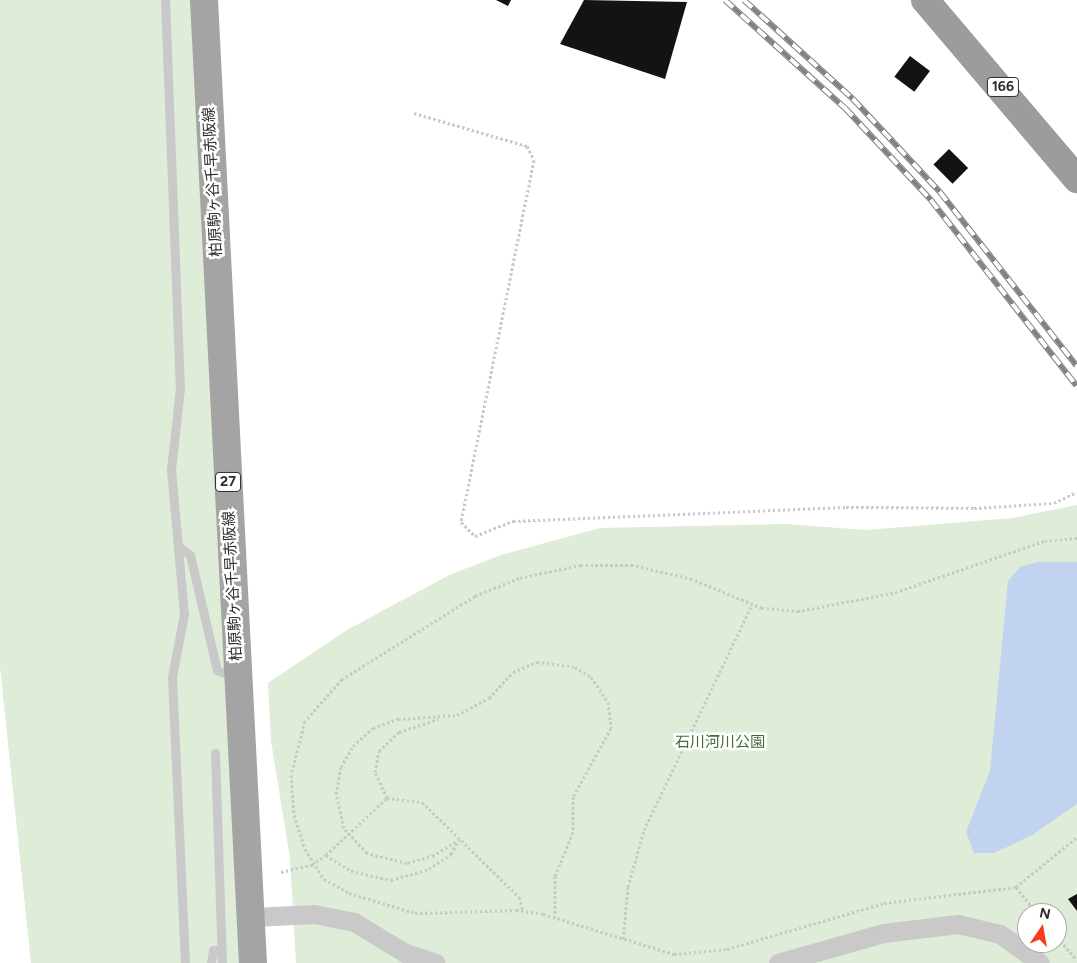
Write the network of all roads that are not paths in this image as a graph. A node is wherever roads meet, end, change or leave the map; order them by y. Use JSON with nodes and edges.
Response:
{"nodes":[{"id":1,"x":165,"y":0,"type":"edge"},
{"id":2,"x":204,"y":0,"type":"edge"},
{"id":3,"x":925,"y":0,"type":"edge"},
{"id":4,"x":1077,"y":179,"type":"edge"},
{"id":5,"x":181,"y":548,"type":"junction"},
{"id":6,"x":238,"y":678,"type":"junction"},
{"id":7,"x":215,"y":753,"type":"dead end"},
{"id":8,"x":252,"y":917,"type":"junction"},
{"id":9,"x":221,"y":950,"type":"junction"},
{"id":10,"x":185,"y":963,"type":"edge"},
{"id":11,"x":211,"y":963,"type":"edge"},
{"id":12,"x":222,"y":963,"type":"edge"},
{"id":13,"x":254,"y":963,"type":"edge"},
{"id":14,"x":435,"y":963,"type":"edge"},
{"id":15,"x":778,"y":963,"type":"edge"},
{"id":16,"x":1040,"y":963,"type":"edge"}],
"edges":[{"from":1,"to":5,"type":"lane"},
{"from":2,"to":6,"type":"main road","name":"柏原駒ヶ谷千早赤阪線","number":"27"},
{"from":3,"to":4,"type":"highway","number":"166"},
{"from":5,"to":6,"type":"lane"},
{"from":5,"to":10,"type":"lane"},
{"from":6,"to":8,"type":"main road","name":"柏原駒ヶ谷千早赤阪線","number":"27"},
{"from":7,"to":9,"type":"lane"},
{"from":8,"to":13,"type":"main road","name":"柏原駒ヶ谷千早赤阪線","number":"27"},
{"from":8,"to":14,"type":"street"},
{"from":9,"to":11,"type":"lane"},
{"from":9,"to":12,"type":"lane"},
{"from":15,"to":16,"type":"street"}]}
